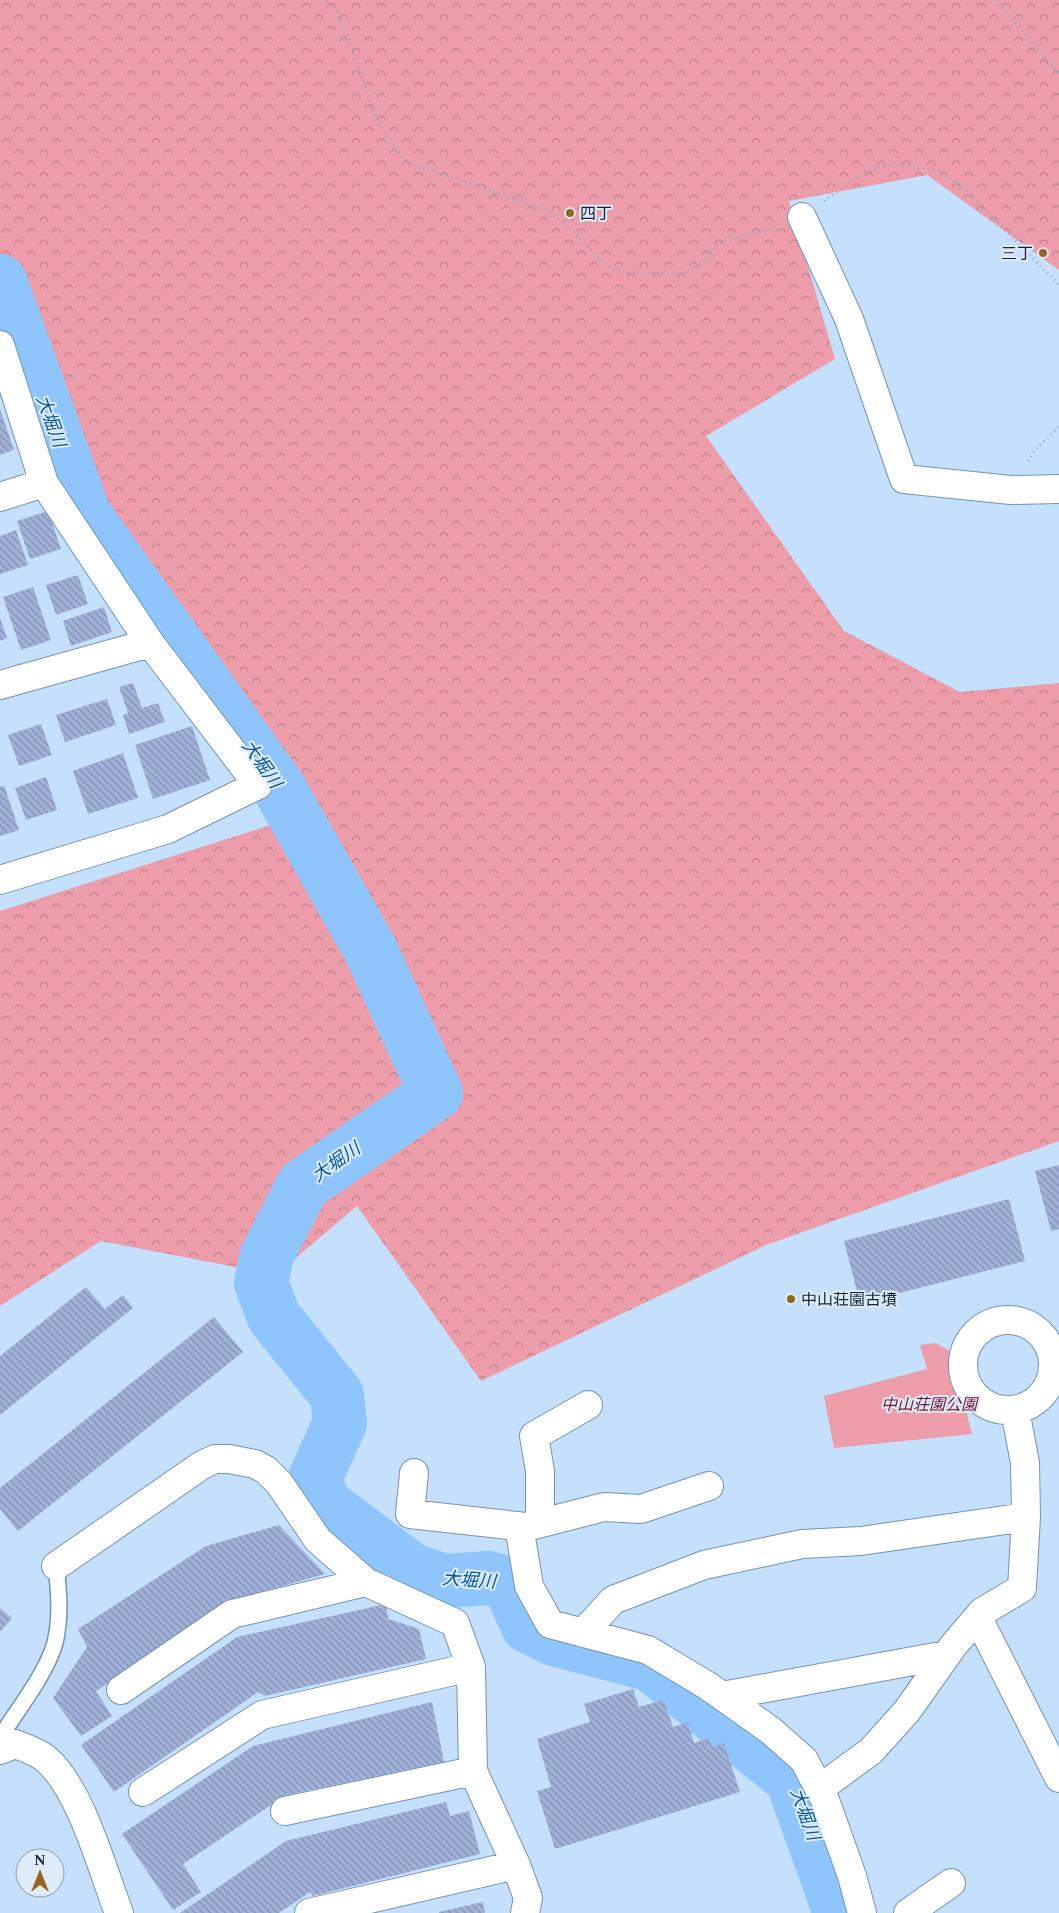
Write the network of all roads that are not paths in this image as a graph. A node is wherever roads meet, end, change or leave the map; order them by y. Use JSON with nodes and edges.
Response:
{"nodes":[{"id":1,"x":802,"y":217,"type":"road end"},
{"id":2,"x":0,"y":345,"type":"edge"},
{"id":3,"x":44,"y":483,"type":"junction"},
{"id":4,"x":1059,"y":489,"type":"edge"},
{"id":5,"x":0,"y":497,"type":"edge"},
{"id":6,"x":150,"y":643,"type":"junction"},
{"id":7,"x":0,"y":685,"type":"edge"},
{"id":8,"x":0,"y":880,"type":"edge"},
{"id":9,"x":588,"y":1405,"type":"dead end"},
{"id":10,"x":1015,"y":1410,"type":"dead end"},
{"id":11,"x":414,"y":1473,"type":"dead end"},
{"id":12,"x":709,"y":1486,"type":"dead end"},
{"id":13,"x":1026,"y":1517,"type":"junction"},
{"id":14,"x":529,"y":1524,"type":"junction"},
{"id":15,"x":56,"y":1566,"type":"joint"},
{"id":16,"x":366,"y":1582,"type":"junction"},
{"id":17,"x":978,"y":1618,"type":"junction"},
{"id":18,"x":583,"y":1633,"type":"junction"},
{"id":19,"x":946,"y":1655,"type":"junction"},
{"id":20,"x":471,"y":1667,"type":"junction"},
{"id":21,"x":121,"y":1690,"type":"dead end"},
{"id":22,"x":722,"y":1696,"type":"junction"},
{"id":23,"x":4,"y":1742,"type":"edge"},
{"id":24,"x":473,"y":1771,"type":"junction"},
{"id":25,"x":1059,"y":1778,"type":"edge"},
{"id":26,"x":819,"y":1789,"type":"junction"},
{"id":27,"x":143,"y":1792,"type":"dead end"},
{"id":28,"x":285,"y":1811,"type":"dead end"},
{"id":29,"x":516,"y":1865,"type":"junction"},
{"id":30,"x":951,"y":1883,"type":"dead end"},
{"id":31,"x":119,"y":1913,"type":"edge"},
{"id":32,"x":309,"y":1913,"type":"edge"},
{"id":33,"x":525,"y":1913,"type":"edge"},
{"id":34,"x":862,"y":1913,"type":"edge"},
{"id":35,"x":908,"y":1913,"type":"edge"}],
"edges":[{"from":1,"to":4,"type":"street"},
{"from":2,"to":3,"type":"street"},
{"from":3,"to":5,"type":"street"},
{"from":3,"to":6,"type":"street"},
{"from":6,"to":7,"type":"street"},
{"from":6,"to":8,"type":"street"},
{"from":9,"to":14,"type":"street"},
{"from":10,"to":13,"type":"street"},
{"from":11,"to":14,"type":"street"},
{"from":12,"to":14,"type":"street"},
{"from":13,"to":17,"type":"street"},
{"from":13,"to":18,"type":"street"},
{"from":14,"to":18,"type":"street"},
{"from":15,"to":16,"type":"street"},
{"from":15,"to":23,"type":"lane"},
{"from":16,"to":20,"type":"street"},
{"from":16,"to":21,"type":"street"},
{"from":17,"to":19,"type":"street"},
{"from":17,"to":25,"type":"street"},
{"from":18,"to":22,"type":"street"},
{"from":19,"to":22,"type":"street"},
{"from":19,"to":26,"type":"street"},
{"from":20,"to":24,"type":"street"},
{"from":20,"to":27,"type":"street"},
{"from":22,"to":26,"type":"street"},
{"from":23,"to":31,"type":"street"},
{"from":24,"to":28,"type":"street"},
{"from":24,"to":29,"type":"street"},
{"from":26,"to":34,"type":"street"},
{"from":29,"to":32,"type":"street"},
{"from":29,"to":33,"type":"street"},
{"from":30,"to":35,"type":"street"}]}
